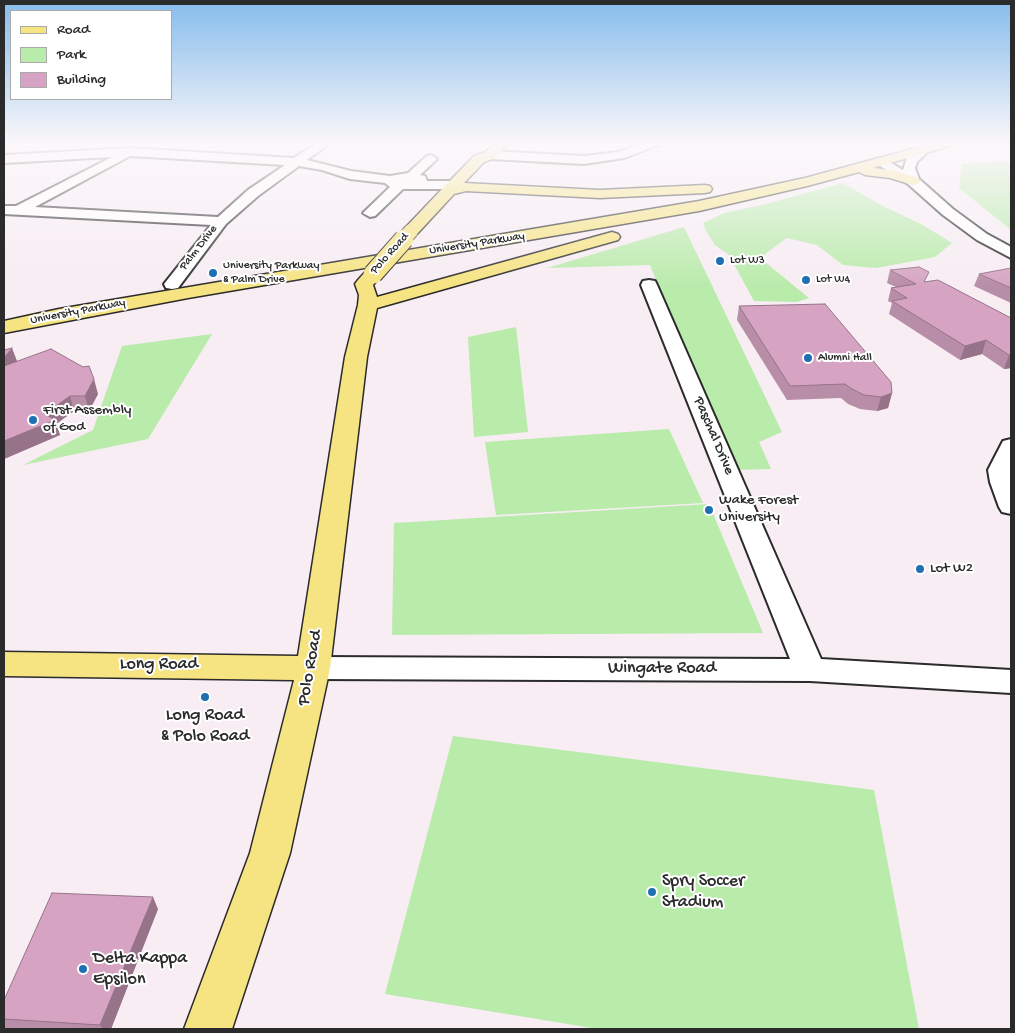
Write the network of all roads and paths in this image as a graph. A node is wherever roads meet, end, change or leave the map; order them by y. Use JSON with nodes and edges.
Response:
{"nodes":[{"id":1,"x":56,"y":191,"type":"edge"},
{"id":2,"x":255,"y":191,"type":"edge"},
{"id":3,"x":388,"y":191,"type":"edge"},
{"id":4,"x":451,"y":191,"type":"edge"},
{"id":5,"x":522,"y":191,"type":"edge"},
{"id":6,"x":669,"y":191,"type":"edge"},
{"id":7,"x":730,"y":191,"type":"edge"},
{"id":8,"x":765,"y":191,"type":"edge"},
{"id":9,"x":772,"y":191,"type":"edge"},
{"id":10,"x":925,"y":191,"type":"edge"},
{"id":11,"x":934,"y":200,"type":"junction"},
{"id":12,"x":4,"y":210,"type":"edge"},
{"id":13,"x":18,"y":211,"type":"junction"},
{"id":14,"x":370,"y":213,"type":"dead end"},
{"id":15,"x":221,"y":221,"type":"junction"},
{"id":16,"x":996,"y":244,"type":"junction"},
{"id":17,"x":1011,"y":253,"type":"edge"},
{"id":18,"x":172,"y":284,"type":"junction"},
{"id":19,"x":649,"y":285,"type":"dead end"},
{"id":20,"x":368,"y":300,"type":"junction"},
{"id":21,"x":4,"y":317,"type":"edge"},
{"id":22,"x":4,"y":327,"type":"edge"},
{"id":23,"x":1011,"y":446,"type":"edge"},
{"id":24,"x":1011,"y":507,"type":"edge"},
{"id":25,"x":4,"y":664,"type":"edge"},
{"id":26,"x":313,"y":668,"type":"junction"},
{"id":27,"x":810,"y":670,"type":"junction"},
{"id":28,"x":1011,"y":682,"type":"edge"},
{"id":29,"x":208,"y":1029,"type":"edge"}],
"edges":[{"from":1,"to":13,"type":"street"},
{"from":2,"to":15,"type":"street","name":"Palm Drive"},
{"from":3,"to":14,"type":"street"},
{"from":4,"to":20,"type":"main road","name":"Polo Road"},
{"from":5,"to":6,"type":"main road"},
{"from":7,"to":18,"type":"main road","name":"University Parkway"},
{"from":8,"to":22,"type":"main road","name":"University Parkway"},
{"from":9,"to":20,"type":"main road"},
{"from":10,"to":11,"type":"street"},
{"from":11,"to":16,"type":"street"},
{"from":11,"to":16,"type":"street"},
{"from":12,"to":13,"type":"street"},
{"from":13,"to":15,"type":"street"},
{"from":15,"to":18,"type":"street","name":"Palm Drive"},
{"from":16,"to":17,"type":"street"},
{"from":18,"to":21,"type":"main road","name":"University Parkway"},
{"from":19,"to":27,"type":"street","name":"Paschal Drive"},
{"from":20,"to":26,"type":"main road","name":"Polo Road"},
{"from":23,"to":24,"type":"street"},
{"from":25,"to":26,"type":"main road","name":"Long Road"},
{"from":26,"to":27,"type":"street","name":"Wingate Road"},
{"from":26,"to":29,"type":"main road","name":"Polo Road"},
{"from":27,"to":28,"type":"street","name":"Wingate Road"}]}
